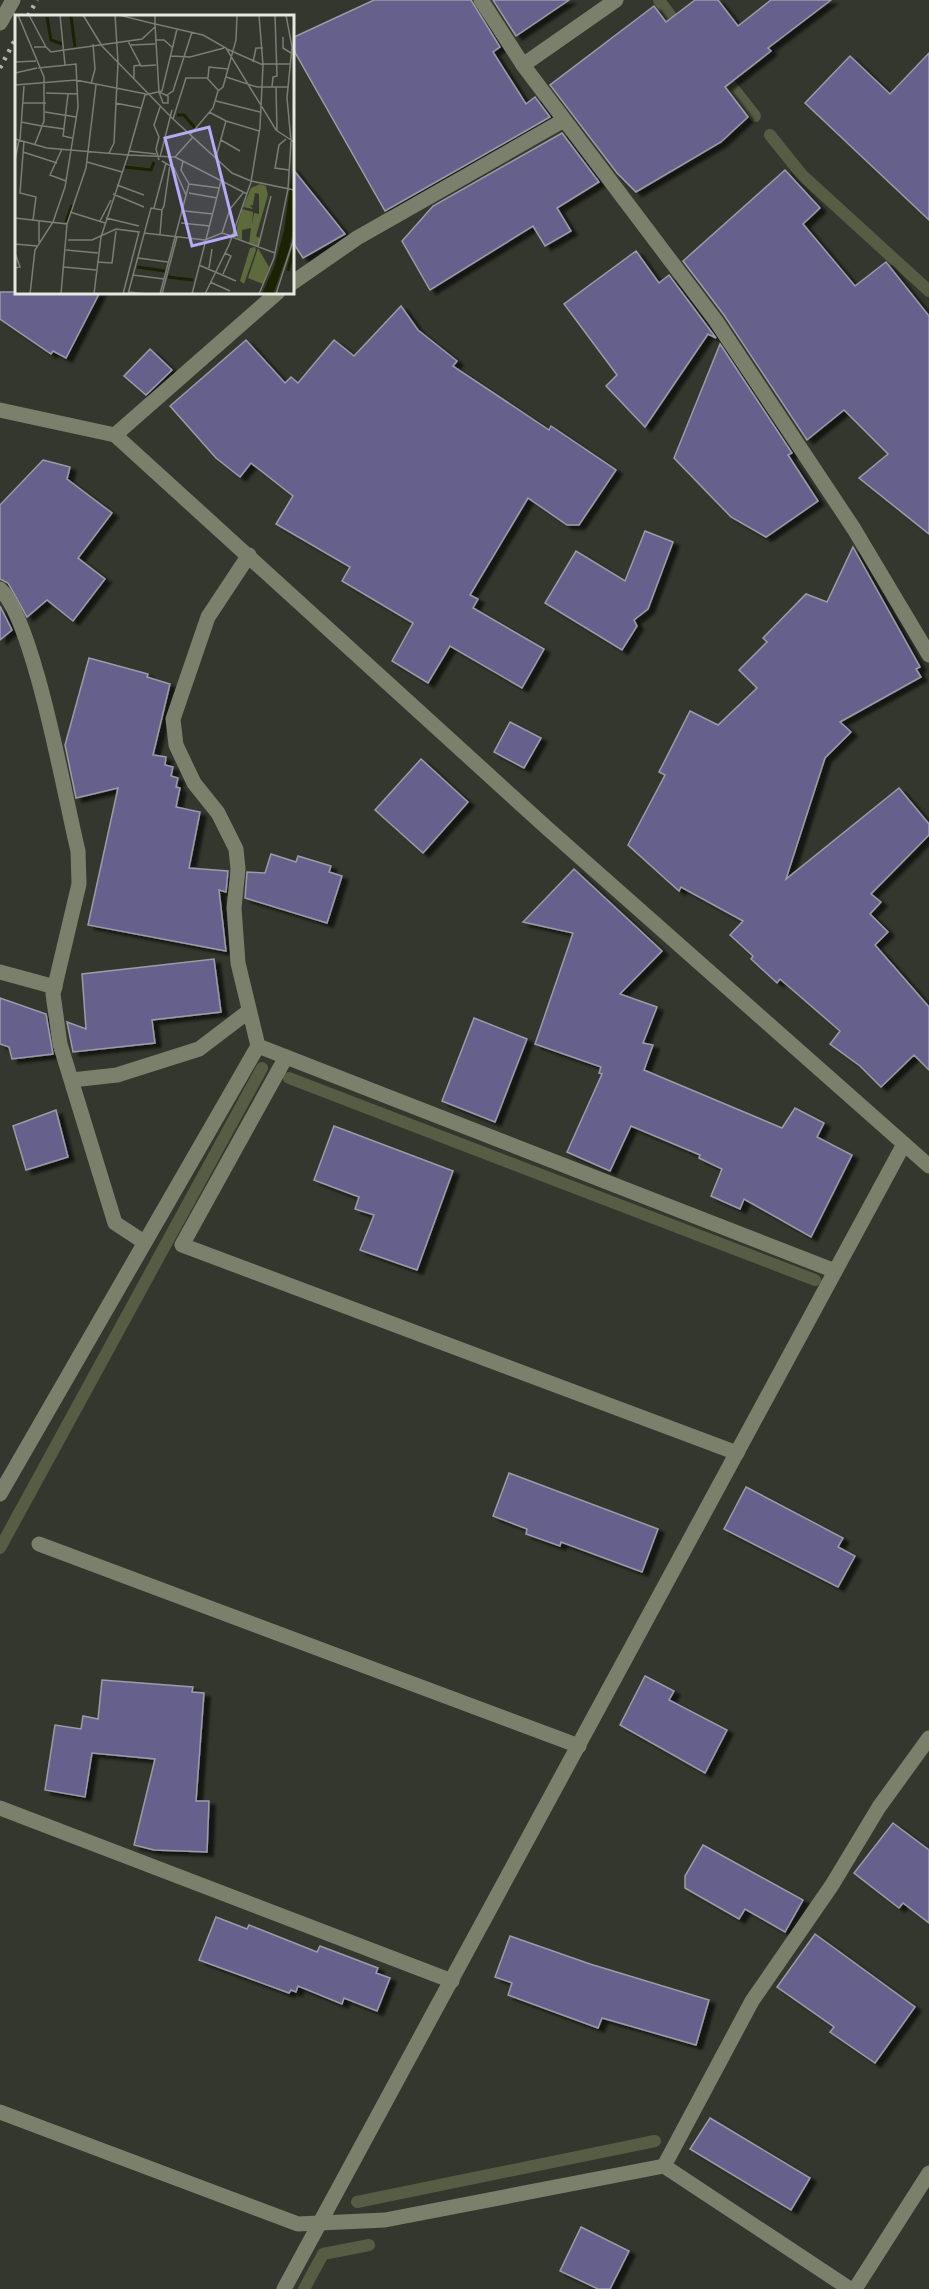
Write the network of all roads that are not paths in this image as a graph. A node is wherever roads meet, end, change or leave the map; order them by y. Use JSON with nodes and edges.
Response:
{"nodes":[{"id":1,"x":13,"y":0,"type":"edge"},
{"id":2,"x":481,"y":0,"type":"edge"},
{"id":3,"x":616,"y":0,"type":"edge"},
{"id":4,"x":0,"y":22,"type":"edge"},
{"id":5,"x":524,"y":65,"type":"junction"},
{"id":6,"x":564,"y":120,"type":"junction"},
{"id":7,"x":294,"y":282,"type":"edge"},
{"id":8,"x":276,"y":294,"type":"edge"},
{"id":9,"x":0,"y":410,"type":"edge"},
{"id":10,"x":115,"y":435,"type":"junction"},
{"id":11,"x":249,"y":555,"type":"junction"},
{"id":12,"x":0,"y":589,"type":"edge"},
{"id":13,"x":929,"y":625,"type":"edge"},
{"id":14,"x":917,"y":637,"type":"junction"},
{"id":15,"x":929,"y":655,"type":"edge"},
{"id":16,"x":0,"y":972,"type":"edge"},
{"id":17,"x":55,"y":987,"type":"junction"},
{"id":18,"x":249,"y":1011,"type":"junction"},
{"id":19,"x":258,"y":1046,"type":"junction"},
{"id":20,"x":286,"y":1057,"type":"junction"},
{"id":21,"x":72,"y":1080,"type":"junction"},
{"id":22,"x":904,"y":1144,"type":"junction"},
{"id":23,"x":929,"y":1166,"type":"edge"},
{"id":24,"x":144,"y":1242,"type":"junction"},
{"id":25,"x":835,"y":1271,"type":"junction"},
{"id":26,"x":737,"y":1453,"type":"junction"},
{"id":27,"x":0,"y":1494,"type":"edge"},
{"id":28,"x":39,"y":1544,"type":"dead end"},
{"id":29,"x":929,"y":1738,"type":"edge"},
{"id":30,"x":579,"y":1746,"type":"junction"},
{"id":31,"x":0,"y":1808,"type":"edge"},
{"id":32,"x":452,"y":1981,"type":"junction"},
{"id":33,"x":0,"y":2112,"type":"edge"},
{"id":34,"x":664,"y":2166,"type":"junction"},
{"id":35,"x":929,"y":2173,"type":"edge"},
{"id":36,"x":320,"y":2225,"type":"junction"},
{"id":37,"x":284,"y":2289,"type":"edge"},
{"id":38,"x":850,"y":2289,"type":"edge"},
{"id":39,"x":855,"y":2289,"type":"edge"}],
"edges":[{"from":1,"to":4,"type":"street"},
{"from":2,"to":5,"type":"street"},
{"from":3,"to":5,"type":"street"},
{"from":5,"to":6,"type":"street"},
{"from":6,"to":7,"type":"street"},
{"from":6,"to":14,"type":"street"},
{"from":8,"to":10,"type":"street"},
{"from":9,"to":10,"type":"street"},
{"from":10,"to":11,"type":"street"},
{"from":11,"to":18,"type":"street"},
{"from":11,"to":22,"type":"street"},
{"from":12,"to":17,"type":"street"},
{"from":13,"to":14,"type":"street"},
{"from":14,"to":15,"type":"street"},
{"from":16,"to":17,"type":"street"},
{"from":17,"to":21,"type":"street"},
{"from":18,"to":19,"type":"street"},
{"from":18,"to":21,"type":"street"},
{"from":19,"to":20,"type":"street"},
{"from":19,"to":24,"type":"street"},
{"from":20,"to":25,"type":"street"},
{"from":20,"to":26,"type":"street"},
{"from":21,"to":24,"type":"street"},
{"from":22,"to":23,"type":"street"},
{"from":22,"to":25,"type":"street"},
{"from":24,"to":27,"type":"street"},
{"from":25,"to":26,"type":"street"},
{"from":26,"to":30,"type":"street"},
{"from":28,"to":30,"type":"street"},
{"from":29,"to":34,"type":"street"},
{"from":30,"to":32,"type":"street"},
{"from":31,"to":32,"type":"street"},
{"from":32,"to":36,"type":"street"},
{"from":33,"to":36,"type":"street"},
{"from":34,"to":36,"type":"street"},
{"from":34,"to":38,"type":"street"},
{"from":35,"to":39,"type":"street"},
{"from":36,"to":37,"type":"street"}]}
